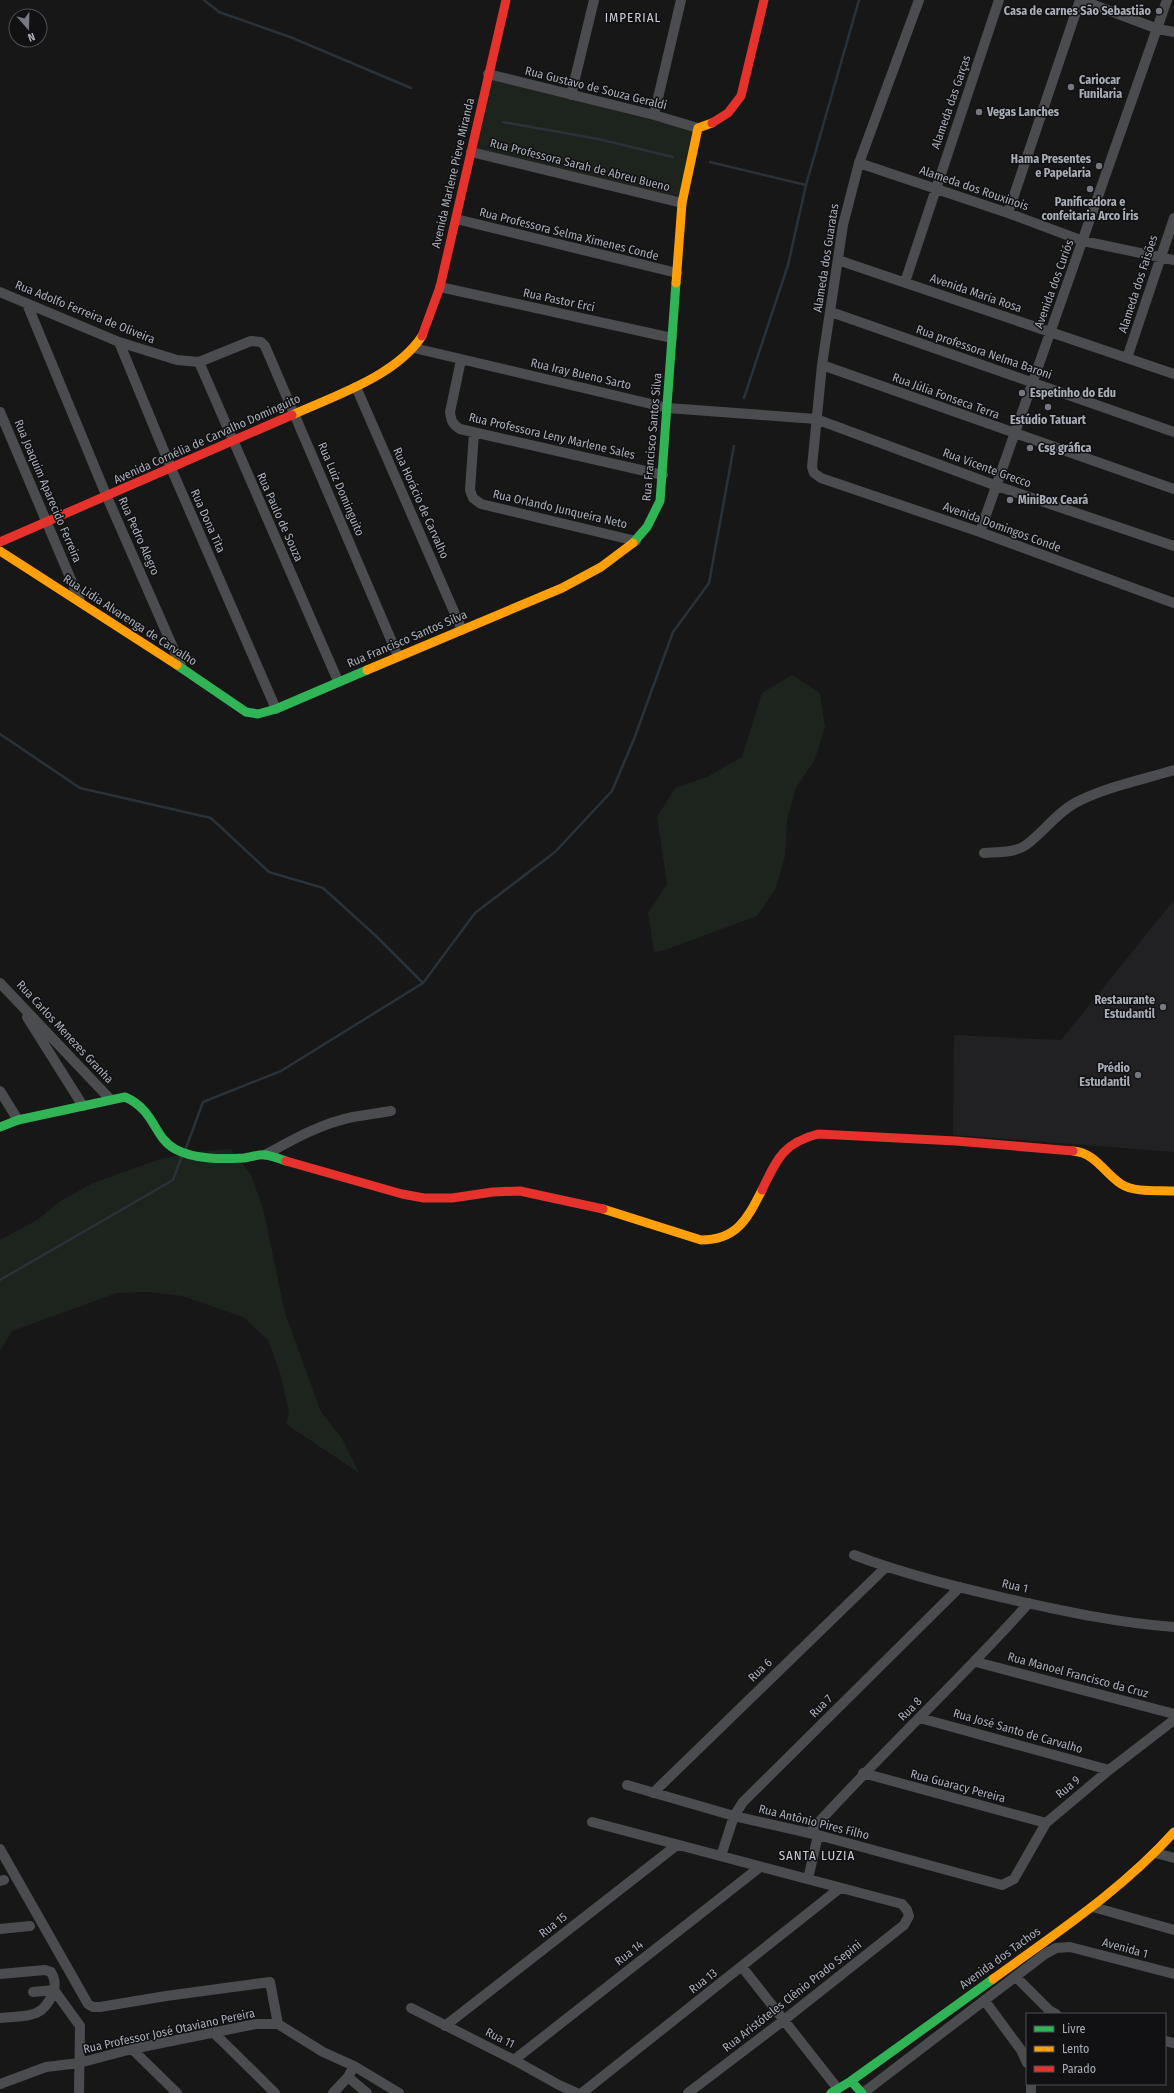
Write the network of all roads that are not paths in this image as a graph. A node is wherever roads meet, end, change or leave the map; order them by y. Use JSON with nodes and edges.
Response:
{"nodes":[{"id":1,"x":506,"y":0,"type":"edge"},
{"id":2,"x":594,"y":0,"type":"edge"},
{"id":3,"x":681,"y":0,"type":"edge"},
{"id":4,"x":764,"y":0,"type":"edge"},
{"id":5,"x":919,"y":0,"type":"edge"},
{"id":6,"x":999,"y":0,"type":"edge"},
{"id":7,"x":1081,"y":0,"type":"edge"},
{"id":8,"x":1168,"y":0,"type":"edge"},
{"id":9,"x":1158,"y":29,"type":"junction"},
{"id":10,"x":1174,"y":32,"type":"edge"},
{"id":11,"x":488,"y":74,"type":"junction"},
{"id":12,"x":571,"y":95,"type":"junction"},
{"id":13,"x":654,"y":115,"type":"junction"},
{"id":14,"x":698,"y":128,"type":"junction"},
{"id":15,"x":471,"y":152,"type":"junction"},
{"id":16,"x":859,"y":163,"type":"junction"},
{"id":17,"x":936,"y":188,"type":"junction"},
{"id":18,"x":682,"y":203,"type":"junction"},
{"id":19,"x":1008,"y":213,"type":"junction"},
{"id":20,"x":1174,"y":218,"type":"edge"},
{"id":21,"x":456,"y":219,"type":"junction"},
{"id":22,"x":1083,"y":241,"type":"junction"},
{"id":23,"x":1160,"y":257,"type":"junction"},
{"id":24,"x":838,"y":260,"type":"junction"},
{"id":25,"x":1174,"y":260,"type":"edge"},
{"id":26,"x":677,"y":273,"type":"junction"},
{"id":27,"x":905,"y":282,"type":"junction"},
{"id":28,"x":440,"y":287,"type":"junction"},
{"id":29,"x":0,"y":292,"type":"edge"},
{"id":30,"x":27,"y":304,"type":"junction"},
{"id":31,"x":831,"y":312,"type":"junction"},
{"id":32,"x":1050,"y":332,"type":"junction"},
{"id":33,"x":672,"y":338,"type":"junction"},
{"id":34,"x":251,"y":341,"type":"joint"},
{"id":35,"x":119,"y":342,"type":"junction"},
{"id":36,"x":414,"y":348,"type":"junction"},
{"id":37,"x":1127,"y":358,"type":"junction"},
{"id":38,"x":461,"y":360,"type":"junction"},
{"id":39,"x":199,"y":362,"type":"junction"},
{"id":40,"x":822,"y":365,"type":"junction"},
{"id":41,"x":1174,"y":374,"type":"edge"},
{"id":42,"x":1033,"y":383,"type":"junction"},
{"id":43,"x":356,"y":387,"type":"junction"},
{"id":44,"x":668,"y":408,"type":"junction"},
{"id":45,"x":0,"y":412,"type":"edge"},
{"id":46,"x":294,"y":413,"type":"junction"},
{"id":47,"x":816,"y":419,"type":"junction"},
{"id":48,"x":1174,"y":432,"type":"edge"},
{"id":49,"x":474,"y":433,"type":"junction"},
{"id":50,"x":1015,"y":434,"type":"junction"},
{"id":51,"x":232,"y":441,"type":"junction"},
{"id":52,"x":171,"y":468,"type":"junction"},
{"id":53,"x":663,"y":475,"type":"junction"},
{"id":54,"x":822,"y":478,"type":"joint"},
{"id":55,"x":997,"y":486,"type":"junction"},
{"id":56,"x":1174,"y":489,"type":"edge"},
{"id":57,"x":107,"y":497,"type":"junction"},
{"id":58,"x":47,"y":520,"type":"junction"},
{"id":59,"x":980,"y":532,"type":"junction"},
{"id":60,"x":1,"y":541,"type":"edge"},
{"id":61,"x":636,"y":541,"type":"junction"},
{"id":62,"x":1174,"y":546,"type":"edge"},
{"id":63,"x":0,"y":551,"type":"edge"},
{"id":64,"x":80,"y":602,"type":"junction"},
{"id":65,"x":1174,"y":603,"type":"edge"},
{"id":66,"x":462,"y":630,"type":"junction"},
{"id":67,"x":398,"y":656,"type":"junction"},
{"id":68,"x":182,"y":668,"type":"junction"},
{"id":69,"x":338,"y":681,"type":"junction"},
{"id":70,"x":276,"y":709,"type":"junction"},
{"id":71,"x":246,"y":712,"type":"joint"},
{"id":72,"x":1174,"y":770,"type":"edge"},
{"id":73,"x":984,"y":853,"type":"dead end"},
{"id":74,"x":0,"y":983,"type":"edge"},
{"id":75,"x":14,"y":997,"type":"junction"},
{"id":76,"x":0,"y":1091,"type":"edge"},
{"id":77,"x":110,"y":1099,"type":"junction"},
{"id":78,"x":83,"y":1106,"type":"junction"},
{"id":79,"x":391,"y":1112,"type":"dead end"},
{"id":80,"x":18,"y":1120,"type":"junction"},
{"id":81,"x":0,"y":1127,"type":"edge"},
{"id":82,"x":265,"y":1155,"type":"junction"},
{"id":83,"x":1174,"y":1191,"type":"edge"},
{"id":84,"x":854,"y":1555,"type":"dead end"},
{"id":85,"x":886,"y":1567,"type":"junction"},
{"id":86,"x":960,"y":1587,"type":"junction"},
{"id":87,"x":1029,"y":1603,"type":"junction"},
{"id":88,"x":1174,"y":1627,"type":"edge"},
{"id":89,"x":976,"y":1662,"type":"junction"},
{"id":90,"x":1174,"y":1714,"type":"edge"},
{"id":91,"x":920,"y":1718,"type":"junction"},
{"id":92,"x":1174,"y":1720,"type":"edge"},
{"id":93,"x":1109,"y":1770,"type":"junction"},
{"id":94,"x":863,"y":1773,"type":"junction"},
{"id":95,"x":627,"y":1785,"type":"dead end"},
{"id":96,"x":653,"y":1792,"type":"junction"},
{"id":97,"x":734,"y":1816,"type":"junction"},
{"id":98,"x":592,"y":1822,"type":"dead end"},
{"id":99,"x":1046,"y":1823,"type":"junction"},
{"id":100,"x":1174,"y":1832,"type":"edge"},
{"id":101,"x":814,"y":1834,"type":"junction"},
{"id":102,"x":677,"y":1845,"type":"junction"},
{"id":103,"x":0,"y":1849,"type":"edge"},
{"id":104,"x":1156,"y":1853,"type":"junction"},
{"id":105,"x":721,"y":1856,"type":"junction"},
{"id":106,"x":1174,"y":1858,"type":"edge"},
{"id":107,"x":760,"y":1867,"type":"junction"},
{"id":108,"x":808,"y":1879,"type":"junction"},
{"id":109,"x":995,"y":1884,"type":"joint"},
{"id":110,"x":840,"y":1888,"type":"junction"},
{"id":111,"x":1093,"y":1907,"type":"junction"},
{"id":112,"x":30,"y":1926,"type":"dead end"},
{"id":113,"x":0,"y":1929,"type":"edge"},
{"id":114,"x":1174,"y":1930,"type":"edge"},
{"id":115,"x":1070,"y":1947,"type":"joint"},
{"id":116,"x":742,"y":1966,"type":"junction"},
{"id":117,"x":0,"y":1974,"type":"edge"},
{"id":118,"x":1174,"y":1974,"type":"edge"},
{"id":119,"x":1016,"y":1977,"type":"junction"},
{"id":120,"x":54,"y":1990,"type":"junction"},
{"id":121,"x":33,"y":1992,"type":"dead end"},
{"id":122,"x":985,"y":2001,"type":"junction"},
{"id":123,"x":411,"y":2008,"type":"dead end"},
{"id":124,"x":1054,"y":2013,"type":"edge"},
{"id":125,"x":0,"y":2018,"type":"edge"},
{"id":126,"x":784,"y":2020,"type":"junction"},
{"id":127,"x":278,"y":2024,"type":"junction"},
{"id":128,"x":445,"y":2026,"type":"junction"},
{"id":129,"x":214,"y":2033,"type":"junction"},
{"id":130,"x":132,"y":2049,"type":"junction"},
{"id":131,"x":514,"y":2060,"type":"junction"},
{"id":132,"x":1026,"y":2061,"type":"edge"},
{"id":133,"x":79,"y":2063,"type":"junction"},
{"id":134,"x":354,"y":2066,"type":"junction"},
{"id":135,"x":348,"y":2077,"type":"junction"},
{"id":136,"x":851,"y":2081,"type":"junction"},
{"id":137,"x":0,"y":2084,"type":"edge"},
{"id":138,"x":556,"y":2089,"type":"edge"},
{"id":139,"x":835,"y":2091,"type":"edge"},
{"id":140,"x":81,"y":2092,"type":"edge"},
{"id":141,"x":394,"y":2092,"type":"edge"},
{"id":142,"x":177,"y":2093,"type":"edge"},
{"id":143,"x":275,"y":2093,"type":"edge"},
{"id":144,"x":333,"y":2093,"type":"edge"},
{"id":145,"x":368,"y":2093,"type":"edge"},
{"id":146,"x":577,"y":2093,"type":"edge"},
{"id":147,"x":582,"y":2093,"type":"edge"},
{"id":148,"x":688,"y":2093,"type":"edge"},
{"id":149,"x":862,"y":2093,"type":"edge"}],
"edges":[{"from":1,"to":11,"type":"street","name":"Avenida Marlene Pieve Miranda"},
{"from":2,"to":12,"type":"street"},
{"from":3,"to":13,"type":"street"},
{"from":4,"to":14,"type":"street"},
{"from":5,"to":16,"type":"street","name":"Alameda dos Guaratas"},
{"from":6,"to":17,"type":"street","name":"Alameda das Garças"},
{"from":7,"to":9,"type":"street"},
{"from":7,"to":19,"type":"street"},
{"from":8,"to":9,"type":"street","name":"Avenida dos Curiós"},
{"from":9,"to":10,"type":"street"},
{"from":9,"to":22,"type":"street","name":"Avenida dos Curiós"},
{"from":11,"to":12,"type":"street","name":"Rua Gustavo de Souza Geraldi"},
{"from":11,"to":15,"type":"street","name":"Avenida Marlene Pieve Miranda"},
{"from":12,"to":13,"type":"street","name":"Rua Gustavo de Souza Geraldi"},
{"from":13,"to":14,"type":"street","name":"Rua Gustavo de Souza Geraldi"},
{"from":14,"to":18,"type":"street","name":"Rua Francisco Santos Silva"},
{"from":15,"to":18,"type":"street","name":"Rua Professora Sarah de Abreu Bueno"},
{"from":15,"to":21,"type":"street","name":"Avenida Marlene Pieve Miranda"},
{"from":16,"to":17,"type":"street","name":"Alameda dos Rouxinois"},
{"from":16,"to":24,"type":"street","name":"Alameda dos Guaratas"},
{"from":17,"to":19,"type":"street","name":"Alameda dos Rouxinois"},
{"from":17,"to":27,"type":"street","name":"Alameda das Garças"},
{"from":18,"to":26,"type":"street","name":"Rua Francisco Santos Silva"},
{"from":19,"to":22,"type":"street","name":"Alameda dos Rouxinois"},
{"from":20,"to":23,"type":"street","name":"Alameda dos Faisões"},
{"from":21,"to":26,"type":"street","name":"Rua Professora Selma Ximenes Conde"},
{"from":21,"to":28,"type":"street","name":"Avenida Marlene Pieve Miranda"},
{"from":22,"to":23,"type":"street","name":"Alameda dos Rouxinois"},
{"from":22,"to":32,"type":"street","name":"Avenida dos Curiós"},
{"from":23,"to":25,"type":"street","name":"Alameda dos Rouxinois"},
{"from":23,"to":37,"type":"street","name":"Alameda dos Faisões"},
{"from":24,"to":27,"type":"street","name":"Avenida Maria Rosa"},
{"from":24,"to":31,"type":"street","name":"Alameda dos Guaratas"},
{"from":26,"to":33,"type":"street","name":"Rua Francisco Santos Silva"},
{"from":27,"to":32,"type":"street","name":"Avenida Maria Rosa"},
{"from":28,"to":33,"type":"street","name":"Rua Pastor Erci"},
{"from":28,"to":36,"type":"street","name":"Avenida Marlene Pieve Miranda"},
{"from":29,"to":30,"type":"street","name":"Rua Adolfo Ferreira de Oliveira"},
{"from":30,"to":35,"type":"street","name":"Rua Adolfo Ferreira de Oliveira"},
{"from":30,"to":57,"type":"street","name":"Rua Pedro Alegro"},
{"from":31,"to":40,"type":"street","name":"Alameda dos Guaratas"},
{"from":31,"to":42,"type":"street","name":"Rua professora Nelma Baroni"},
{"from":32,"to":37,"type":"street","name":"Avenida Maria Rosa"},
{"from":32,"to":42,"type":"street","name":"Avenida dos Curiós"},
{"from":33,"to":44,"type":"street","name":"Rua Francisco Santos Silva"},
{"from":34,"to":39,"type":"street","name":"Rua Adolfo Ferreira de Oliveira"},
{"from":34,"to":46,"type":"street","name":"Rua Luiz Dominguito"},
{"from":35,"to":39,"type":"street","name":"Rua Adolfo Ferreira de Oliveira"},
{"from":35,"to":52,"type":"street","name":"Rua Dona Tita"},
{"from":36,"to":38,"type":"street","name":"Rua Iray Bueno Sarto"},
{"from":36,"to":43,"type":"street","name":"Avenida Cornélia de Carvalho Dominguito"},
{"from":37,"to":41,"type":"street","name":"Avenida Maria Rosa"},
{"from":38,"to":44,"type":"street","name":"Rua Iray Bueno Sarto"},
{"from":38,"to":49,"type":"street","name":"Rua Professora Leny Marlene Sales"},
{"from":39,"to":51,"type":"street","name":"Rua Paulo de Souza"},
{"from":40,"to":47,"type":"street","name":"Alameda dos Guaratas"},
{"from":40,"to":50,"type":"street","name":"Rua Júlia Fonseca Terra"},
{"from":42,"to":48,"type":"street","name":"Rua professora Nelma Baroni"},
{"from":42,"to":50,"type":"street","name":"Avenida dos Curiós"},
{"from":43,"to":46,"type":"street","name":"Avenida Cornélia de Carvalho Dominguito"},
{"from":43,"to":66,"type":"street","name":"Rua Horácio de Carvalho"},
{"from":44,"to":47,"type":"street","name":"Rua Iray Bueno Sarto"},
{"from":44,"to":53,"type":"street","name":"Rua Francisco Santos Silva"},
{"from":45,"to":58,"type":"street","name":"Rua Joaquim Aparecido Ferreira"},
{"from":46,"to":51,"type":"street","name":"Avenida Cornélia de Carvalho Dominguito"},
{"from":46,"to":67,"type":"street","name":"Rua Luiz Dominguito"},
{"from":47,"to":54,"type":"street","name":"Alameda dos Guaratas"},
{"from":47,"to":55,"type":"street","name":"Rua Vicente Grecco"},
{"from":49,"to":53,"type":"street","name":"Rua Professora Leny Marlene Sales"},
{"from":49,"to":61,"type":"street","name":"Rua Orlando Junqueira Neto"},
{"from":50,"to":55,"type":"street","name":"Avenida dos Curiós"},
{"from":50,"to":56,"type":"street","name":"Rua Júlia Fonseca Terra"},
{"from":51,"to":52,"type":"street","name":"Avenida Cornélia de Carvalho Dominguito"},
{"from":51,"to":69,"type":"street","name":"Rua Paulo de Souza"},
{"from":52,"to":57,"type":"street","name":"Avenida Cornélia de Carvalho Dominguito"},
{"from":52,"to":70,"type":"street","name":"Rua Dona Tita"},
{"from":53,"to":61,"type":"street","name":"Rua Francisco Santos Silva"},
{"from":54,"to":59,"type":"street","name":"Avenida Domingos Conde"},
{"from":55,"to":59,"type":"street","name":"Avenida dos Curiós"},
{"from":55,"to":62,"type":"street","name":"Rua Vicente Grecco"},
{"from":57,"to":58,"type":"street","name":"Avenida Cornélia de Carvalho Dominguito"},
{"from":57,"to":68,"type":"street","name":"Rua Pedro Alegro"},
{"from":58,"to":60,"type":"street","name":"Avenida Cornélia de Carvalho Dominguito"},
{"from":58,"to":64,"type":"street","name":"Rua Joaquim Aparecido Ferreira"},
{"from":59,"to":65,"type":"street","name":"Avenida Domingos Conde"},
{"from":61,"to":66,"type":"street","name":"Rua Francisco Santos Silva"},
{"from":63,"to":64,"type":"street","name":"Rua Lidia Alvarenga de Carvalho"},
{"from":64,"to":68,"type":"street","name":"Rua Lidia Alvarenga de Carvalho"},
{"from":66,"to":67,"type":"street","name":"Rua Francisco Santos Silva"},
{"from":67,"to":69,"type":"street","name":"Rua Francisco Santos Silva"},
{"from":68,"to":71,"type":"street","name":"Rua Lidia Alvarenga de Carvalho"},
{"from":69,"to":70,"type":"street","name":"Rua Francisco Santos Silva"},
{"from":70,"to":71,"type":"street","name":"Rua Francisco Santos Silva"},
{"from":72,"to":73,"type":"street"},
{"from":74,"to":75,"type":"street","name":"Rua Carlos Menezes Granha"},
{"from":75,"to":77,"type":"street","name":"Rua Carlos Menezes Granha"},
{"from":75,"to":78,"type":"street"},
{"from":76,"to":80,"type":"street"},
{"from":77,"to":78,"type":"street"},
{"from":77,"to":82,"type":"street"},
{"from":78,"to":80,"type":"street"},
{"from":79,"to":82,"type":"street"},
{"from":80,"to":81,"type":"street"},
{"from":82,"to":83,"type":"street"},
{"from":84,"to":85,"type":"street","name":"Rua 1"},
{"from":85,"to":86,"type":"street","name":"Rua 1"},
{"from":85,"to":96,"type":"street","name":"Rua 6"},
{"from":86,"to":87,"type":"street","name":"Rua 1"},
{"from":86,"to":97,"type":"street","name":"Rua 7"},
{"from":87,"to":88,"type":"street","name":"Rua 1"},
{"from":87,"to":89,"type":"street","name":"Rua 8"},
{"from":89,"to":90,"type":"street","name":"Rua Manoel Francisco da Cruz"},
{"from":89,"to":91,"type":"street","name":"Rua 8"},
{"from":91,"to":93,"type":"street","name":"Rua José Santo de Carvalho"},
{"from":91,"to":94,"type":"street","name":"Rua 8"},
{"from":92,"to":93,"type":"street","name":"Rua 9"},
{"from":93,"to":99,"type":"street","name":"Rua 9"},
{"from":94,"to":99,"type":"street","name":"Rua Guaracy Pereira"},
{"from":94,"to":101,"type":"street","name":"Rua 8"},
{"from":95,"to":96,"type":"street","name":"Rua Antônio Pires Filho"},
{"from":96,"to":97,"type":"street","name":"Rua Antônio Pires Filho"},
{"from":97,"to":101,"type":"street","name":"Rua Antônio Pires Filho"},
{"from":97,"to":105,"type":"street","name":"Rua 7"},
{"from":98,"to":102,"type":"street"},
{"from":99,"to":109,"type":"street","name":"Rua 9"},
{"from":100,"to":104,"type":"street","name":"Avenida dos Tachos"},
{"from":101,"to":108,"type":"street","name":"Rua 8"},
{"from":101,"to":109,"type":"street","name":"Rua Antônio Pires Filho"},
{"from":102,"to":105,"type":"street"},
{"from":102,"to":128,"type":"street","name":"Rua 15"},
{"from":103,"to":127,"type":"street"},
{"from":104,"to":106,"type":"street"},
{"from":104,"to":111,"type":"street","name":"Avenida dos Tachos"},
{"from":105,"to":107,"type":"street"},
{"from":107,"to":108,"type":"street"},
{"from":107,"to":131,"type":"street","name":"Rua 14"},
{"from":108,"to":110,"type":"street"},
{"from":110,"to":116,"type":"street","name":"Rua 13"},
{"from":110,"to":126,"type":"street","name":"Rua Aristóteles Clênio Prado Sepini"},
{"from":111,"to":114,"type":"street"},
{"from":111,"to":136,"type":"street","name":"Avenida dos Tachos"},
{"from":112,"to":113,"type":"street"},
{"from":115,"to":118,"type":"street","name":"Avenida 1"},
{"from":115,"to":119,"type":"street","name":"Avenida dos Tachos"},
{"from":116,"to":126,"type":"street"},
{"from":116,"to":147,"type":"street","name":"Rua 13"},
{"from":117,"to":120,"type":"street"},
{"from":119,"to":122,"type":"street","name":"Avenida dos Tachos"},
{"from":119,"to":124,"type":"street"},
{"from":120,"to":121,"type":"street"},
{"from":120,"to":125,"type":"street"},
{"from":120,"to":133,"type":"street"},
{"from":122,"to":132,"type":"street"},
{"from":122,"to":149,"type":"street","name":"Avenida dos Tachos"},
{"from":123,"to":128,"type":"street","name":"Rua 11"},
{"from":126,"to":139,"type":"street"},
{"from":126,"to":148,"type":"street","name":"Rua Aristóteles Clênio Prado Sepini"},
{"from":127,"to":129,"type":"street","name":"Rua Professor José Otaviano Pereira"},
{"from":127,"to":134,"type":"street"},
{"from":128,"to":131,"type":"street","name":"Rua 11"},
{"from":129,"to":130,"type":"street","name":"Rua Professor José Otaviano Pereira"},
{"from":129,"to":143,"type":"street"},
{"from":130,"to":133,"type":"street","name":"Rua Professor José Otaviano Pereira"},
{"from":130,"to":142,"type":"street"},
{"from":131,"to":138,"type":"street","name":"Rua 11"},
{"from":133,"to":137,"type":"street","name":"Rua Professor José Otaviano Pereira"},
{"from":133,"to":140,"type":"street"},
{"from":134,"to":135,"type":"street"},
{"from":134,"to":141,"type":"street"},
{"from":135,"to":144,"type":"street"},
{"from":135,"to":145,"type":"street"},
{"from":136,"to":139,"type":"street","name":"Avenida dos Tachos"},
{"from":136,"to":149,"type":"street"},
{"from":138,"to":146,"type":"street","name":"Rua 11"}]}
